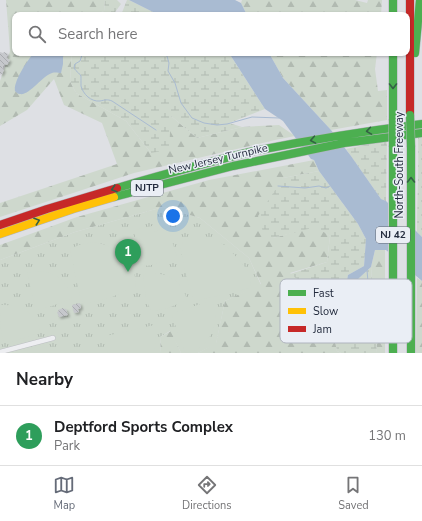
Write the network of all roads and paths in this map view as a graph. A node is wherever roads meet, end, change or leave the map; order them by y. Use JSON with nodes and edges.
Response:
{"nodes":[{"id":1,"x":393,"y":0,"type":"edge"},
{"id":2,"x":410,"y":0,"type":"edge"},
{"id":3,"x":420,"y":0,"type":"edge"},
{"id":4,"x":393,"y":12,"type":"edge"},
{"id":5,"x":393,"y":56,"type":"edge"},
{"id":6,"x":410,"y":101,"type":"junction"},
{"id":7,"x":422,"y":124,"type":"edge"},
{"id":8,"x":422,"y":132,"type":"edge"},
{"id":9,"x":341,"y":139,"type":"junction"},
{"id":10,"x":0,"y":225,"type":"edge"},
{"id":11,"x":0,"y":234,"type":"edge"},
{"id":12,"x":393,"y":279,"type":"edge"},
{"id":13,"x":411,"y":279,"type":"edge"},
{"id":14,"x":53,"y":338,"type":"dead end"},
{"id":15,"x":393,"y":343,"type":"edge"},
{"id":16,"x":0,"y":352,"type":"edge"},
{"id":17,"x":393,"y":353,"type":"edge"}],
"edges":[{"from":1,"to":4,"type":"highway"},
{"from":2,"to":6,"type":"highway","name":"North-South Freeway","number":"NJ 42"},
{"from":3,"to":6,"type":"highway"},
{"from":5,"to":12,"type":"highway","name":"North-South Freeway","number":"NJ 42","one_way":true,"bridge":true},
{"from":13,"to":6,"type":"highway","name":"North-South Freeway","number":"NJ 42","one_way":true,"bridge":true},
{"from":7,"to":9,"type":"highway","name":"New Jersey Turnpike","number":"NJTP","one_way":true},
{"from":8,"to":9,"type":"highway","name":"New Jersey Turnpike","number":"NJTP"},
{"from":9,"to":10,"type":"highway","name":"New Jersey Turnpike","number":"NJTP","one_way":true},
{"from":11,"to":9,"type":"highway","name":"New Jersey Turnpike","number":"NJTP","one_way":true},
{"from":14,"to":16,"type":"street"},
{"from":15,"to":17,"type":"highway","name":"North-South Freeway","number":"NJ 42","one_way":true,"bridge":true}]}
